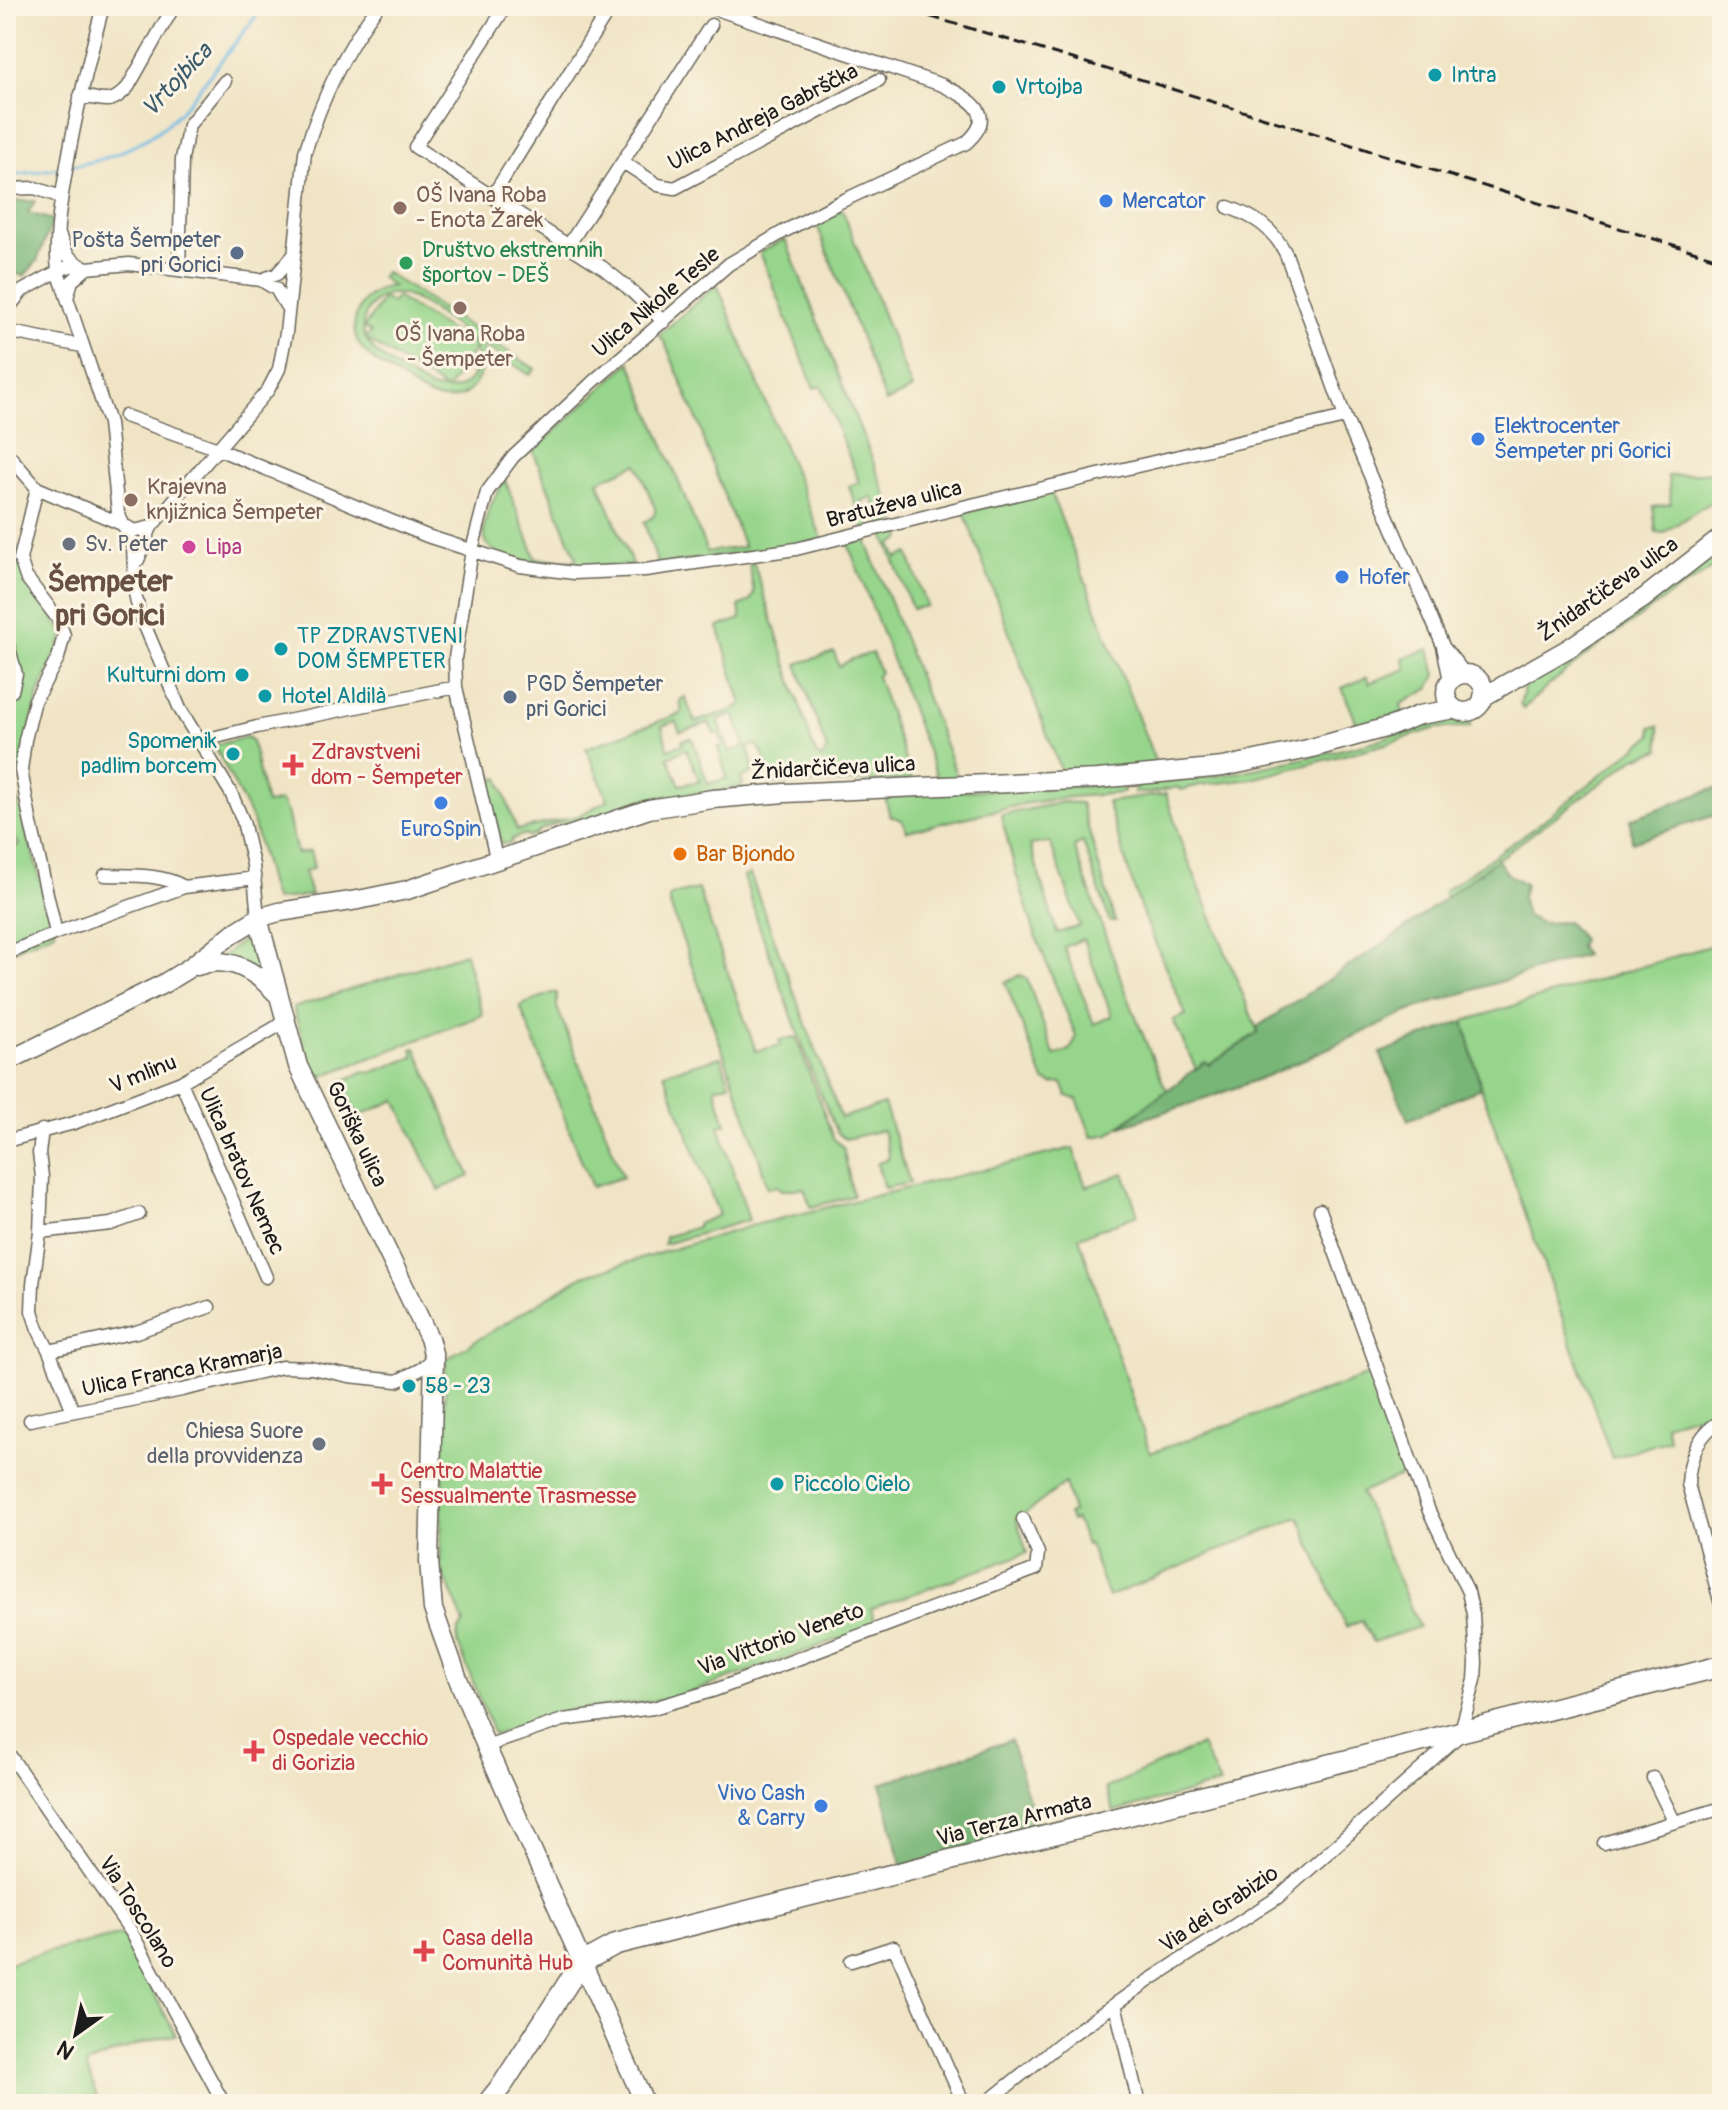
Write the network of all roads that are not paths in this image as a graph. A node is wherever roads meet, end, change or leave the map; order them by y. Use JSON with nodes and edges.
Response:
{"nodes":[{"id":1,"x":103,"y":6,"type":"edge"},
{"id":2,"x":174,"y":6,"type":"edge"},
{"id":3,"x":378,"y":6,"type":"edge"},
{"id":4,"x":506,"y":6,"type":"edge"},
{"id":5,"x":611,"y":6,"type":"edge"},
{"id":6,"x":707,"y":6,"type":"edge"},
{"id":7,"x":711,"y":25,"type":"dead end"},
{"id":8,"x":879,"y":80,"type":"dead end"},
{"id":9,"x":225,"y":81,"type":"dead end"},
{"id":10,"x":80,"y":96,"type":"junction"},
{"id":11,"x":623,"y":162,"type":"junction"},
{"id":12,"x":6,"y":189,"type":"edge"},
{"id":13,"x":61,"y":197,"type":"junction"},
{"id":14,"x":492,"y":197,"type":"junction"},
{"id":15,"x":1228,"y":207,"type":"dead end"},
{"id":16,"x":58,"y":232,"type":"junction"},
{"id":17,"x":568,"y":246,"type":"junction"},
{"id":18,"x":293,"y":256,"type":"junction"},
{"id":19,"x":82,"y":266,"type":"junction"},
{"id":20,"x":179,"y":270,"type":"junction"},
{"id":21,"x":58,"y":271,"type":"junction"},
{"id":22,"x":261,"y":280,"type":"junction"},
{"id":23,"x":67,"y":298,"type":"junction"},
{"id":24,"x":288,"y":309,"type":"junction"},
{"id":25,"x":6,"y":311,"type":"edge"},
{"id":26,"x":664,"y":322,"type":"junction"},
{"id":27,"x":6,"y":331,"type":"edge"},
{"id":28,"x":82,"y":346,"type":"junction"},
{"id":29,"x":125,"y":416,"type":"dead end"},
{"id":30,"x":1345,"y":417,"type":"junction"},
{"id":31,"x":218,"y":449,"type":"junction"},
{"id":32,"x":6,"y":453,"type":"edge"},
{"id":33,"x":37,"y":488,"type":"junction"},
{"id":34,"x":124,"y":525,"type":"junction"},
{"id":35,"x":151,"y":527,"type":"junction"},
{"id":36,"x":1722,"y":537,"type":"edge"},
{"id":37,"x":472,"y":550,"type":"junction"},
{"id":38,"x":135,"y":571,"type":"junction"},
{"id":39,"x":6,"y":637,"type":"edge"},
{"id":40,"x":456,"y":687,"type":"junction"},
{"id":41,"x":1463,"y":689,"type":"junction"},
{"id":42,"x":6,"y":693,"type":"edge"},
{"id":43,"x":200,"y":741,"type":"junction"},
{"id":44,"x":497,"y":862,"type":"junction"},
{"id":45,"x":105,"y":875,"type":"dead end"},
{"id":46,"x":255,"y":878,"type":"junction"},
{"id":47,"x":184,"y":887,"type":"junction"},
{"id":48,"x":258,"y":918,"type":"junction"},
{"id":49,"x":56,"y":933,"type":"junction"},
{"id":50,"x":6,"y":954,"type":"edge"},
{"id":51,"x":189,"y":968,"type":"junction"},
{"id":52,"x":278,"y":995,"type":"junction"},
{"id":53,"x":285,"y":1022,"type":"junction"},
{"id":54,"x":6,"y":1062,"type":"edge"},
{"id":55,"x":181,"y":1082,"type":"junction"},
{"id":56,"x":42,"y":1130,"type":"junction"},
{"id":57,"x":6,"y":1141,"type":"edge"},
{"id":58,"x":1320,"y":1210,"type":"dead end"},
{"id":59,"x":139,"y":1214,"type":"dead end"},
{"id":60,"x":40,"y":1232,"type":"junction"},
{"id":61,"x":266,"y":1277,"type":"dead end"},
{"id":62,"x":209,"y":1307,"type":"dead end"},
{"id":63,"x":49,"y":1351,"type":"junction"},
{"id":64,"x":434,"y":1360,"type":"junction"},
{"id":65,"x":73,"y":1411,"type":"junction"},
{"id":66,"x":30,"y":1420,"type":"dead end"},
{"id":67,"x":1722,"y":1421,"type":"edge"},
{"id":68,"x":1023,"y":1519,"type":"dead end"},
{"id":69,"x":1722,"y":1608,"type":"edge"},
{"id":70,"x":1722,"y":1666,"type":"edge"},
{"id":71,"x":1463,"y":1732,"type":"junction"},
{"id":72,"x":486,"y":1746,"type":"junction"},
{"id":73,"x":6,"y":1750,"type":"edge"},
{"id":74,"x":1653,"y":1778,"type":"dead end"},
{"id":75,"x":1718,"y":1809,"type":"edge"},
{"id":76,"x":1674,"y":1821,"type":"junction"},
{"id":77,"x":1722,"y":1822,"type":"edge"},
{"id":78,"x":1604,"y":1843,"type":"dead end"},
{"id":79,"x":851,"y":1961,"type":"dead end"},
{"id":80,"x":581,"y":1963,"type":"junction"},
{"id":81,"x":1115,"y":2004,"type":"junction"},
{"id":82,"x":224,"y":2104,"type":"edge"},
{"id":83,"x":487,"y":2104,"type":"edge"},
{"id":84,"x":645,"y":2104,"type":"edge"},
{"id":85,"x":964,"y":2104,"type":"edge"},
{"id":86,"x":985,"y":2104,"type":"edge"},
{"id":87,"x":1139,"y":2104,"type":"edge"}],
"edges":[{"from":1,"to":10,"type":"street"},
{"from":2,"to":10,"type":"street"},
{"from":3,"to":18,"type":"street"},
{"from":4,"to":14,"type":"street"},
{"from":5,"to":14,"type":"street"},
{"from":6,"to":26,"type":"street","name":"Ulica Nikole Tesle"},
{"from":7,"to":11,"type":"street","name":"Ulica Andreja Gabrščka"},
{"from":8,"to":11,"type":"street","name":"Ulica Andreja Gabrščka"},
{"from":9,"to":20,"type":"street"},
{"from":10,"to":13,"type":"street"},
{"from":11,"to":17,"type":"street","name":"Ulica Andreja Gabrščka"},
{"from":12,"to":13,"type":"street"},
{"from":13,"to":16,"type":"street"},
{"from":14,"to":17,"type":"street"},
{"from":15,"to":30,"type":"street"},
{"from":16,"to":19,"type":"street"},
{"from":16,"to":21,"type":"street"},
{"from":17,"to":26,"type":"street"},
{"from":18,"to":22,"type":"street"},
{"from":18,"to":24,"type":"street"},
{"from":19,"to":20,"type":"street"},
{"from":19,"to":21,"type":"street"},
{"from":19,"to":23,"type":"street"},
{"from":20,"to":22,"type":"street"},
{"from":21,"to":23,"type":"street"},
{"from":21,"to":25,"type":"street"},
{"from":22,"to":24,"type":"street"},
{"from":23,"to":28,"type":"street"},
{"from":24,"to":31,"type":"street"},
{"from":26,"to":37,"type":"street","name":"Ulica Nikole Tesle"},
{"from":27,"to":28,"type":"street"},
{"from":28,"to":34,"type":"street"},
{"from":29,"to":31,"type":"street","name":"Bratuževa ulica"},
{"from":30,"to":37,"type":"street","name":"Bratuževa ulica"},
{"from":30,"to":41,"type":"street"},
{"from":31,"to":35,"type":"street"},
{"from":31,"to":37,"type":"street","name":"Bratuževa ulica"},
{"from":32,"to":33,"type":"street"},
{"from":33,"to":34,"type":"street"},
{"from":33,"to":49,"type":"street"},
{"from":34,"to":35,"type":"street"},
{"from":34,"to":38,"type":"street"},
{"from":35,"to":38,"type":"street"},
{"from":36,"to":41,"type":"street","name":"Žnidarčičeva ulica"},
{"from":37,"to":40,"type":"street","name":"Ulica Nikole Tesle"},
{"from":38,"to":43,"type":"street"},
{"from":39,"to":42,"type":"street"},
{"from":40,"to":43,"type":"street"},
{"from":40,"to":44,"type":"street","name":"Ulica Nikole Tesle"},
{"from":41,"to":44,"type":"street","name":"Žnidarčičeva ulica"},
{"from":43,"to":46,"type":"street"},
{"from":44,"to":48,"type":"street","name":"Žnidarčičeva ulica"},
{"from":45,"to":47,"type":"street"},
{"from":46,"to":47,"type":"street"},
{"from":46,"to":48,"type":"street"},
{"from":47,"to":49,"type":"street"},
{"from":48,"to":51,"type":"street"},
{"from":48,"to":52,"type":"street","name":"Goriška ulica"},
{"from":49,"to":50,"type":"street"},
{"from":51,"to":52,"type":"street"},
{"from":51,"to":54,"type":"street"},
{"from":52,"to":53,"type":"street","name":"Goriška ulica"},
{"from":53,"to":55,"type":"street","name":"V mlinu"},
{"from":53,"to":64,"type":"street","name":"Goriška ulica"},
{"from":55,"to":56,"type":"street","name":"V mlinu"},
{"from":55,"to":61,"type":"street","name":"Ulica bratov Nemec"},
{"from":56,"to":57,"type":"street","name":"V mlinu"},
{"from":56,"to":60,"type":"street","name":"Ulica Franca Kramarja"},
{"from":58,"to":71,"type":"street"},
{"from":59,"to":60,"type":"street"},
{"from":60,"to":63,"type":"street","name":"Ulica Franca Kramarja"},
{"from":62,"to":63,"type":"street","name":"Ulica Franca Kramarja"},
{"from":63,"to":65,"type":"street","name":"Ulica Franca Kramarja"},
{"from":64,"to":65,"type":"street","name":"Ulica Franca Kramarja"},
{"from":64,"to":72,"type":"street"},
{"from":65,"to":66,"type":"street","name":"Ulica Franca Kramarja"},
{"from":67,"to":69,"type":"street"},
{"from":68,"to":72,"type":"street","name":"Via Vittorio Veneto"},
{"from":70,"to":71,"type":"main road","name":"Via Terza Armata"},
{"from":71,"to":80,"type":"main road","name":"Via Terza Armata"},
{"from":71,"to":81,"type":"street","name":"Via dei Grabizio"},
{"from":72,"to":80,"type":"street"},
{"from":73,"to":82,"type":"street","name":"Via Toscolano"},
{"from":74,"to":76,"type":"street"},
{"from":75,"to":76,"type":"street"},
{"from":75,"to":77,"type":"street"},
{"from":76,"to":78,"type":"street"},
{"from":79,"to":85,"type":"street"},
{"from":80,"to":83,"type":"main road"},
{"from":80,"to":84,"type":"street"},
{"from":81,"to":86,"type":"street","name":"Via dei Grabizio"},
{"from":81,"to":87,"type":"street"}]}
